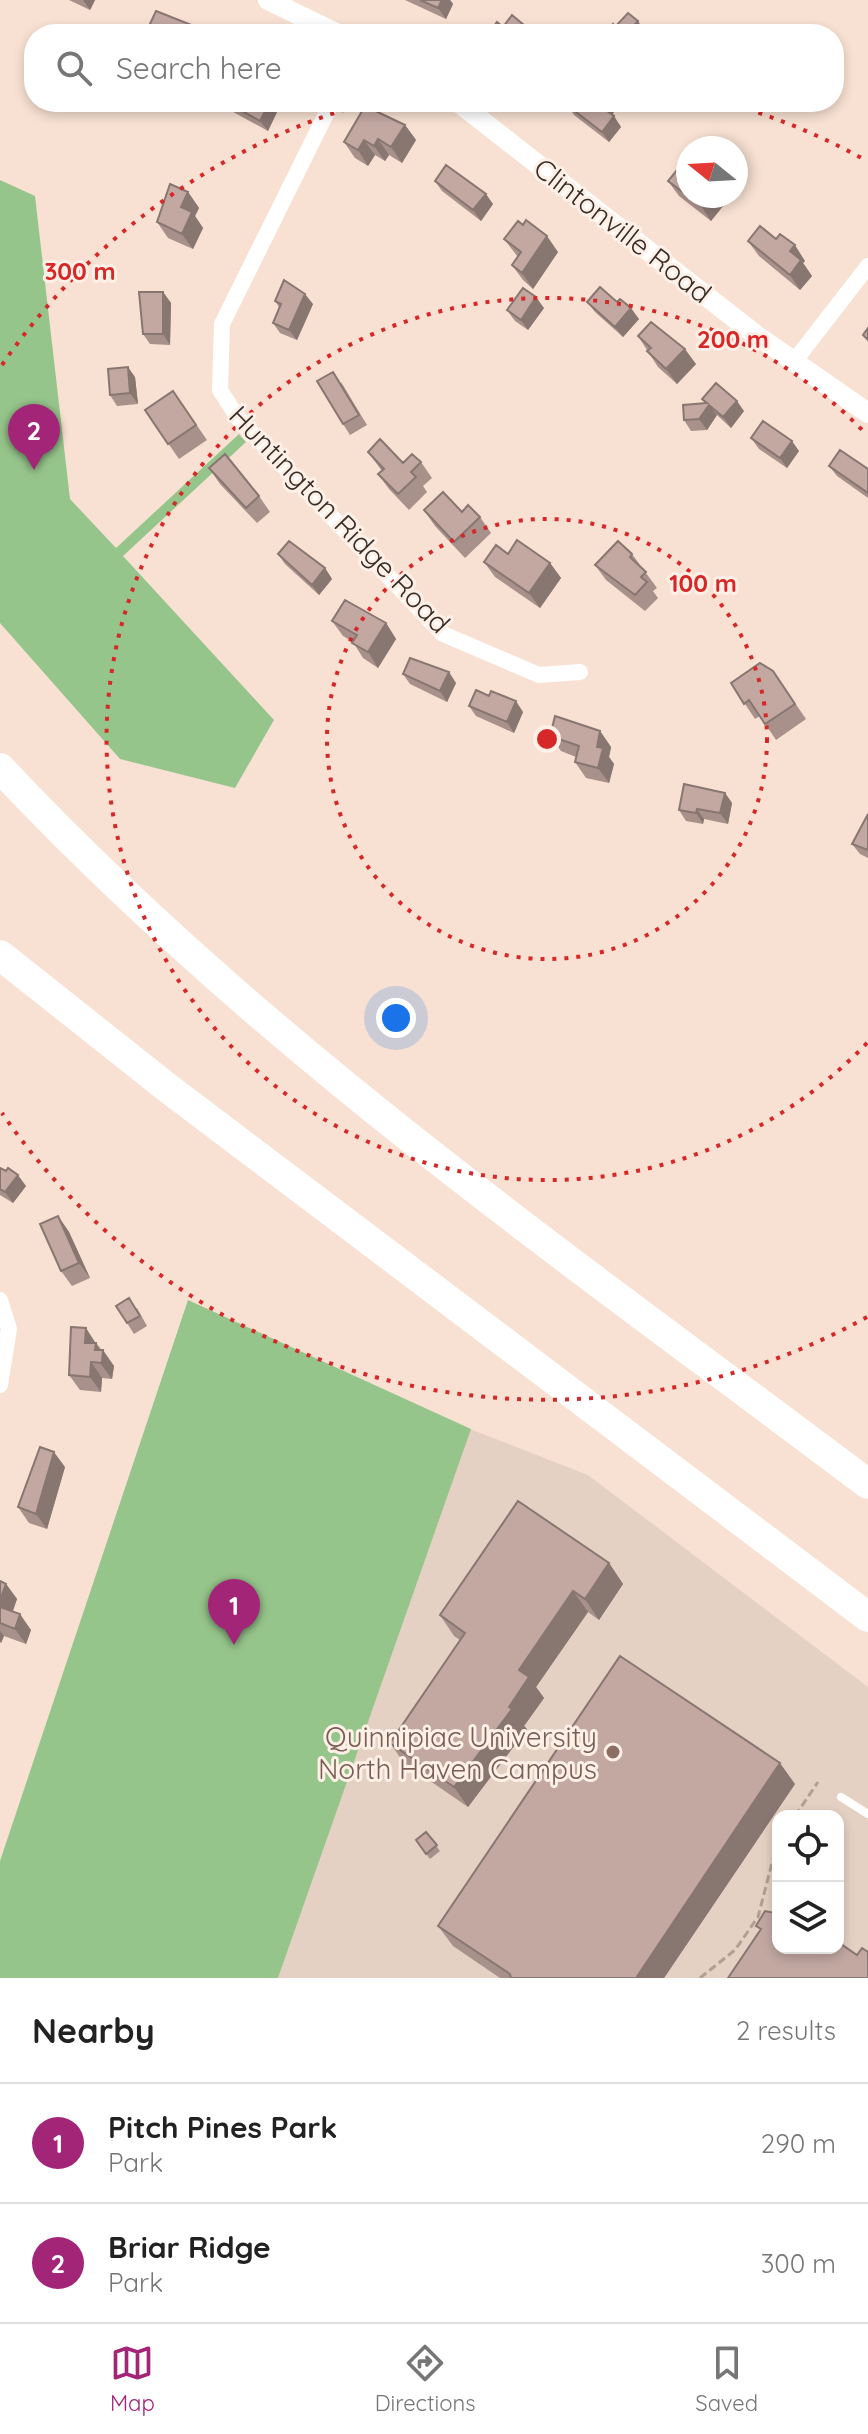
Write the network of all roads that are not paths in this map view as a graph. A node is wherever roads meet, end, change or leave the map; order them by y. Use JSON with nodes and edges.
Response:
{"nodes":[{"id":1,"x":268,"y":0,"type":"edge"},
{"id":2,"x":317,"y":24,"type":"edge"},
{"id":3,"x":327,"y":112,"type":"edge"},
{"id":4,"x":471,"y":112,"type":"edge"},
{"id":5,"x":868,"y":266,"type":"edge"},
{"id":6,"x":793,"y":363,"type":"junction"},
{"id":7,"x":868,"y":413,"type":"edge"},
{"id":8,"x":580,"y":672,"type":"dead end"},
{"id":9,"x":0,"y":768,"type":"edge"},
{"id":10,"x":0,"y":955,"type":"edge"},
{"id":11,"x":0,"y":1300,"type":"edge"},
{"id":12,"x":0,"y":1385,"type":"edge"},
{"id":13,"x":868,"y":1484,"type":"edge"},
{"id":14,"x":868,"y":1617,"type":"edge"},
{"id":15,"x":841,"y":1797,"type":"dead end"},
{"id":16,"x":868,"y":1814,"type":"edge"}],
"edges":[{"from":1,"to":2,"type":"street"},
{"from":3,"to":8,"type":"street","name":"Huntington Ridge Road"},
{"from":4,"to":6,"type":"street","name":"Clintonville Road"},
{"from":5,"to":6,"type":"street"},
{"from":6,"to":7,"type":"street","name":"Clintonville Road"},
{"from":9,"to":13,"type":"highway"},
{"from":10,"to":14,"type":"highway"},
{"from":11,"to":12,"type":"street"},
{"from":15,"to":16,"type":"lane"}]}
